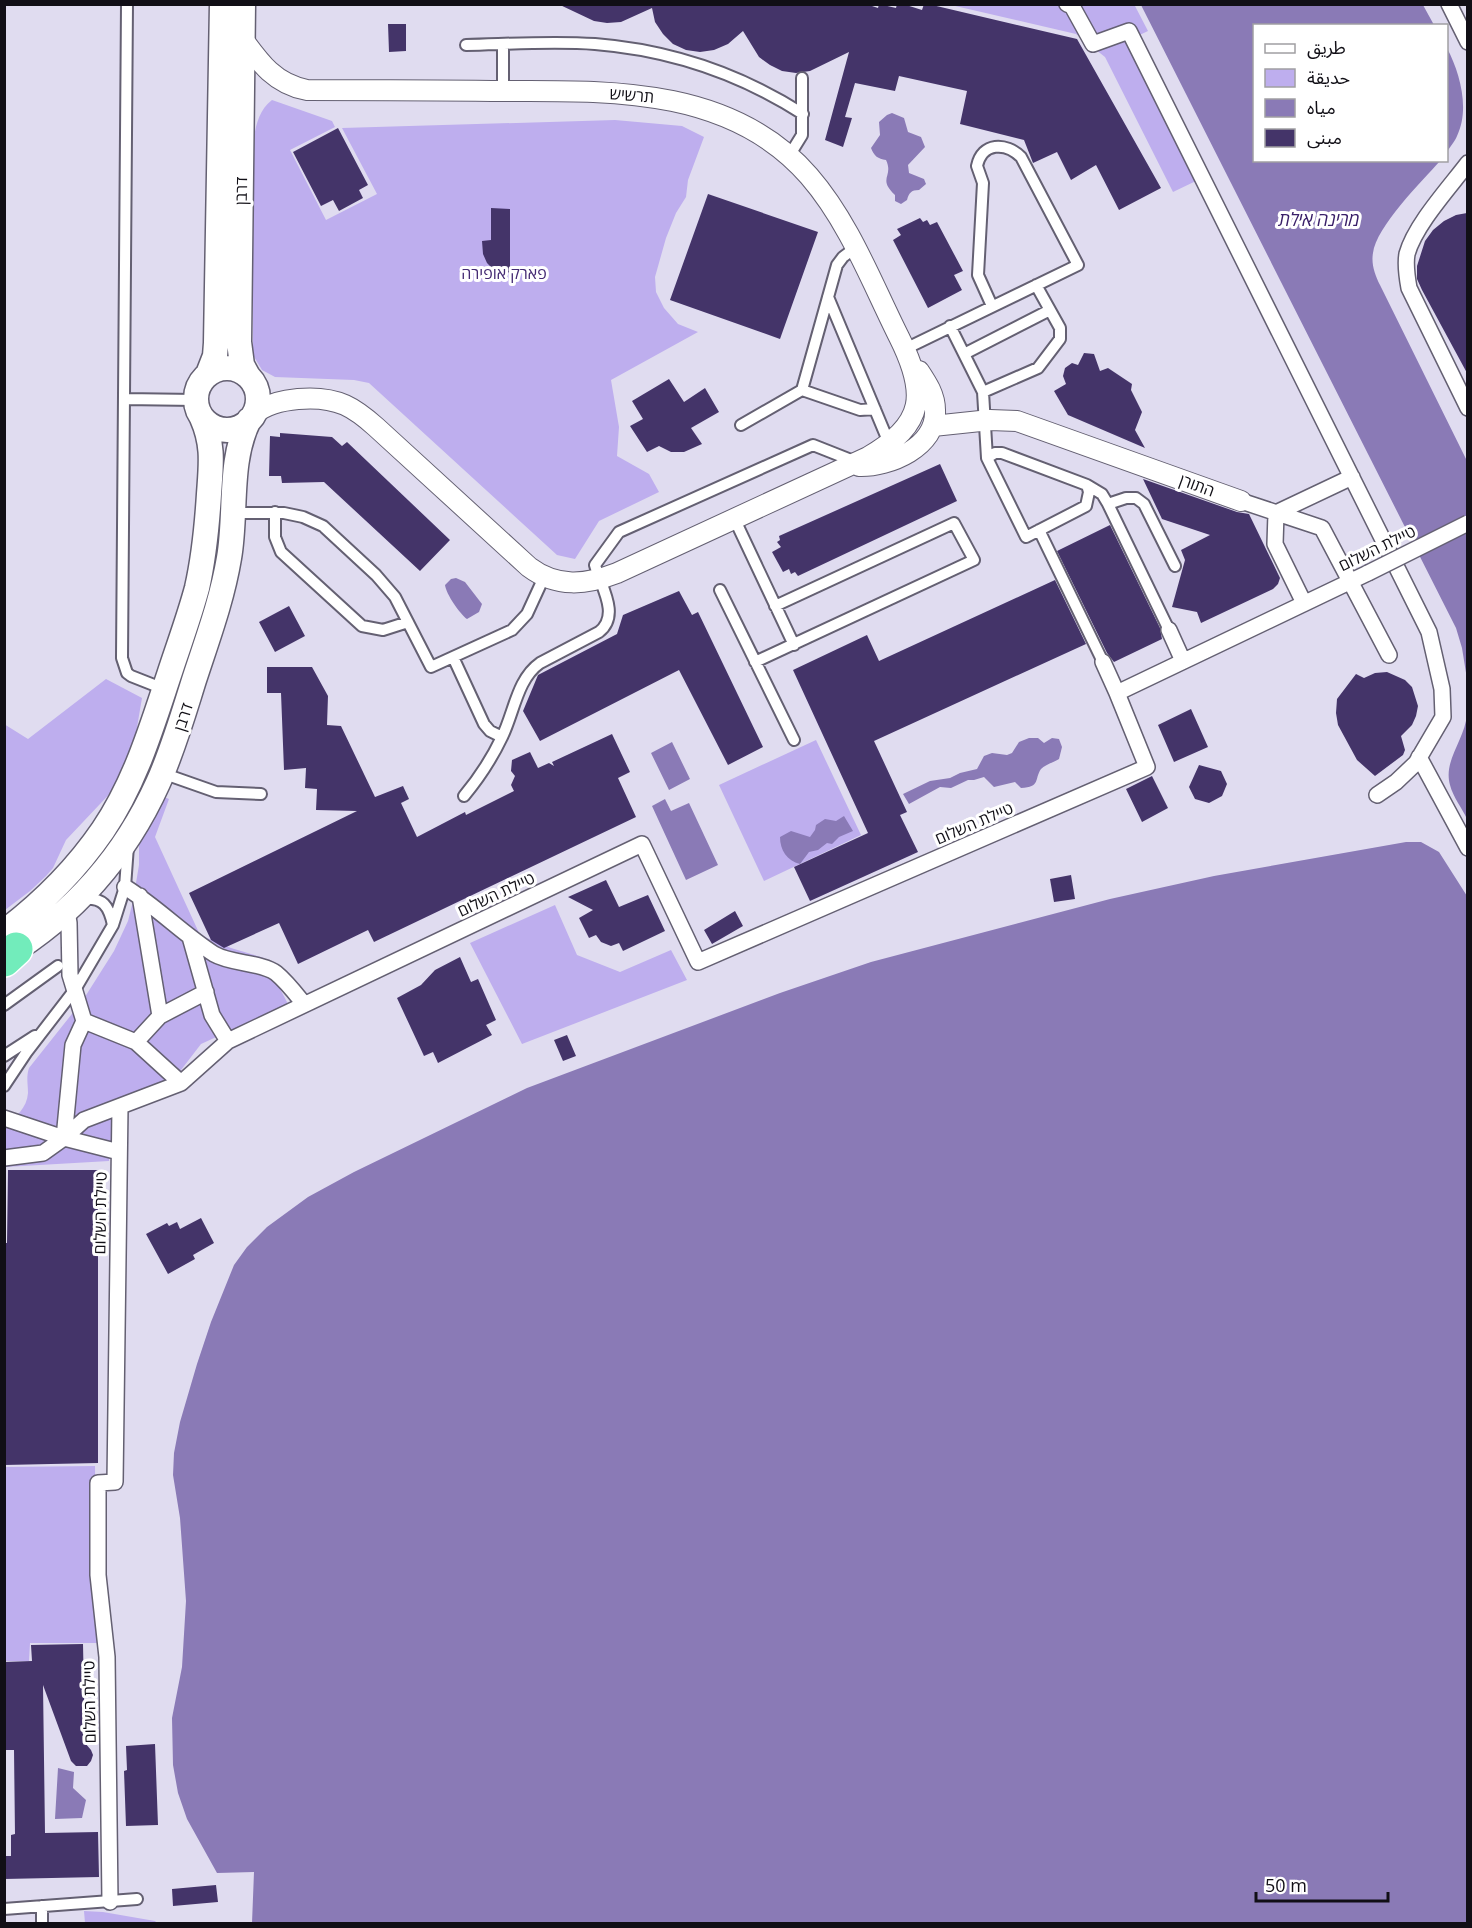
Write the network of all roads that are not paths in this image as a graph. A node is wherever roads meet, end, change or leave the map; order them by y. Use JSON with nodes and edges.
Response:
{"nodes":[{"id":1,"x":128,"y":4,"type":"edge"},
{"id":2,"x":222,"y":4,"type":"edge"},
{"id":3,"x":243,"y":4,"type":"edge"},
{"id":4,"x":1067,"y":4,"type":"edge"},
{"id":5,"x":1449,"y":4,"type":"edge"},
{"id":6,"x":242,"y":38,"type":"junction"},
{"id":7,"x":1467,"y":42,"type":"edge"},
{"id":8,"x":503,"y":44,"type":"junction"},
{"id":9,"x":466,"y":45,"type":"dead end"},
{"id":10,"x":802,"y":78,"type":"dead end"},
{"id":11,"x":503,"y":91,"type":"junction"},
{"id":12,"x":803,"y":114,"type":"junction"},
{"id":13,"x":789,"y":156,"type":"junction"},
{"id":14,"x":1466,"y":167,"type":"edge"},
{"id":15,"x":855,"y":248,"type":"junction"},
{"id":16,"x":1036,"y":285,"type":"junction"},
{"id":17,"x":828,"y":297,"type":"junction"},
{"id":18,"x":992,"y":306,"type":"junction"},
{"id":19,"x":1050,"y":310,"type":"junction"},
{"id":20,"x":950,"y":326,"type":"junction"},
{"id":21,"x":908,"y":354,"type":"junction"},
{"id":22,"x":964,"y":354,"type":"junction"},
{"id":23,"x":208,"y":374,"type":"junction"},
{"id":24,"x":248,"y":376,"type":"junction"},
{"id":25,"x":802,"y":390,"type":"junction"},
{"id":26,"x":982,"y":392,"type":"junction"},
{"id":27,"x":124,"y":399,"type":"junction"},
{"id":28,"x":1467,"y":408,"type":"edge"},
{"id":29,"x":199,"y":409,"type":"junction"},
{"id":30,"x":875,"y":409,"type":"junction"},
{"id":31,"x":251,"y":417,"type":"junction"},
{"id":32,"x":984,"y":421,"type":"junction"},
{"id":33,"x":741,"y":425,"type":"dead end"},
{"id":34,"x":933,"y":426,"type":"junction"},
{"id":35,"x":890,"y":443,"type":"junction"},
{"id":36,"x":987,"y":458,"type":"junction"},
{"id":37,"x":852,"y":464,"type":"junction"},
{"id":38,"x":1352,"y":477,"type":"junction"},
{"id":39,"x":1087,"y":485,"type":"junction"},
{"id":40,"x":1241,"y":501,"type":"joint"},
{"id":41,"x":1108,"y":504,"type":"junction"},
{"id":42,"x":275,"y":512,"type":"junction"},
{"id":43,"x":234,"y":513,"type":"junction"},
{"id":44,"x":1276,"y":513,"type":"junction"},
{"id":45,"x":734,"y":518,"type":"junction"},
{"id":46,"x":1467,"y":524,"type":"edge"},
{"id":47,"x":1039,"y":530,"type":"junction"},
{"id":48,"x":1174,"y":566,"type":"dead end"},
{"id":49,"x":544,"y":577,"type":"junction"},
{"id":50,"x":599,"y":579,"type":"junction"},
{"id":51,"x":1351,"y":581,"type":"junction"},
{"id":52,"x":720,"y":590,"type":"dead end"},
{"id":53,"x":1304,"y":603,"type":"junction"},
{"id":54,"x":775,"y":606,"type":"junction"},
{"id":55,"x":408,"y":622,"type":"junction"},
{"id":56,"x":1169,"y":630,"type":"joint"},
{"id":57,"x":794,"y":645,"type":"junction"},
{"id":58,"x":1389,"y":655,"type":"dead end"},
{"id":59,"x":453,"y":657,"type":"junction"},
{"id":60,"x":1183,"y":661,"type":"junction"},
{"id":61,"x":755,"y":662,"type":"junction"},
{"id":62,"x":1103,"y":662,"type":"joint"},
{"id":63,"x":164,"y":689,"type":"junction"},
{"id":64,"x":1117,"y":693,"type":"junction"},
{"id":65,"x":502,"y":737,"type":"junction"},
{"id":66,"x":794,"y":740,"type":"dead end"},
{"id":67,"x":1419,"y":757,"type":"junction"},
{"id":68,"x":162,"y":773,"type":"junction"},
{"id":69,"x":261,"y":794,"type":"dead end"},
{"id":70,"x":1377,"y":795,"type":"dead end"},
{"id":71,"x":464,"y":796,"type":"dead end"},
{"id":72,"x":128,"y":838,"type":"junction"},
{"id":73,"x":1467,"y":848,"type":"edge"},
{"id":74,"x":125,"y":887,"type":"junction"},
{"id":75,"x":140,"y":896,"type":"junction"},
{"id":76,"x":73,"y":905,"type":"junction"},
{"id":77,"x":113,"y":925,"type":"junction"},
{"id":78,"x":190,"y":937,"type":"junction"},
{"id":79,"x":7,"y":943,"type":"edge"},
{"id":80,"x":58,"y":966,"type":"dead end"},
{"id":81,"x":75,"y":989,"type":"junction"},
{"id":82,"x":206,"y":992,"type":"junction"},
{"id":83,"x":304,"y":1004,"type":"junction"},
{"id":84,"x":4,"y":1005,"type":"edge"},
{"id":85,"x":160,"y":1016,"type":"junction"},
{"id":86,"x":53,"y":1020,"type":"junction"},
{"id":87,"x":84,"y":1021,"type":"junction"},
{"id":88,"x":228,"y":1041,"type":"junction"},
{"id":89,"x":136,"y":1042,"type":"junction"},
{"id":90,"x":4,"y":1056,"type":"edge"},
{"id":91,"x":181,"y":1083,"type":"junction"},
{"id":92,"x":4,"y":1086,"type":"edge"},
{"id":93,"x":120,"y":1107,"type":"junction"},
{"id":94,"x":4,"y":1118,"type":"edge"},
{"id":95,"x":64,"y":1138,"type":"junction"},
{"id":96,"x":119,"y":1152,"type":"junction"},
{"id":97,"x":4,"y":1158,"type":"edge"},
{"id":98,"x":138,"y":1899,"type":"dead end"},
{"id":99,"x":110,"y":1902,"type":"junction"},
{"id":100,"x":42,"y":1906,"type":"junction"},
{"id":101,"x":4,"y":1909,"type":"edge"},
{"id":102,"x":42,"y":1923,"type":"edge"}],
"edges":[{"from":1,"to":27,"type":"lane"},
{"from":2,"to":23,"type":"street","name":"דרבן"},
{"from":3,"to":6,"type":"street","name":"דרבן"},
{"from":4,"to":38,"type":"street"},
{"from":5,"to":7,"type":"street"},
{"from":6,"to":11,"type":"street","name":"תרשיש"},
{"from":6,"to":24,"type":"street","name":"דרבן"},
{"from":8,"to":9,"type":"lane"},
{"from":8,"to":11,"type":"lane"},
{"from":8,"to":12,"type":"lane"},
{"from":10,"to":12,"type":"lane"},
{"from":11,"to":13,"type":"street","name":"תרשיש"},
{"from":12,"to":13,"type":"lane"},
{"from":13,"to":15,"type":"street","name":"תרשיש"},
{"from":14,"to":28,"type":"street"},
{"from":15,"to":17,"type":"lane"},
{"from":15,"to":21,"type":"street","name":"תרשיש"},
{"from":16,"to":18,"type":"lane"},
{"from":16,"to":18,"type":"lane"},
{"from":16,"to":19,"type":"lane"},
{"from":17,"to":25,"type":"lane"},
{"from":17,"to":30,"type":"lane"},
{"from":18,"to":20,"type":"lane"},
{"from":19,"to":22,"type":"lane"},
{"from":19,"to":26,"type":"lane"},
{"from":20,"to":21,"type":"lane"},
{"from":20,"to":22,"type":"lane"},
{"from":21,"to":34,"type":"street","name":"תרשיש"},
{"from":21,"to":35,"type":"street","name":"תרשיש"},
{"from":22,"to":26,"type":"lane"},
{"from":23,"to":24,"type":"street"},
{"from":23,"to":29,"type":"street"},
{"from":24,"to":31,"type":"street"},
{"from":25,"to":30,"type":"lane"},
{"from":25,"to":33,"type":"lane"},
{"from":26,"to":32,"type":"lane"},
{"from":27,"to":29,"type":"lane"},
{"from":27,"to":63,"type":"lane"},
{"from":29,"to":31,"type":"street"},
{"from":29,"to":63,"type":"street","name":"דרבן"},
{"from":30,"to":35,"type":"lane"},
{"from":31,"to":43,"type":"street","name":"דרבן"},
{"from":31,"to":49,"type":"street","name":"תרשיש"},
{"from":32,"to":34,"type":"street","name":"התורן"},
{"from":32,"to":36,"type":"lane"},
{"from":32,"to":40,"type":"street","name":"התורן"},
{"from":34,"to":37,"type":"street","name":"תרשיש"},
{"from":35,"to":37,"type":"street","name":"תרשיש"},
{"from":36,"to":39,"type":"lane"},
{"from":36,"to":47,"type":"lane"},
{"from":37,"to":45,"type":"street","name":"תרשיש"},
{"from":37,"to":50,"type":"lane"},
{"from":38,"to":44,"type":"street"},
{"from":38,"to":67,"type":"street"},
{"from":39,"to":41,"type":"lane"},
{"from":39,"to":47,"type":"lane"},
{"from":40,"to":44,"type":"street","name":"התורן"},
{"from":41,"to":48,"type":"lane"},
{"from":41,"to":56,"type":"lane"},
{"from":42,"to":43,"type":"lane"},
{"from":42,"to":55,"type":"lane"},
{"from":42,"to":55,"type":"lane"},
{"from":43,"to":68,"type":"street","name":"דרבן"},
{"from":44,"to":51,"type":"street","name":"התורן"},
{"from":44,"to":53,"type":"street"},
{"from":45,"to":50,"type":"street","name":"תרשיש"},
{"from":45,"to":54,"type":"lane"},
{"from":46,"to":51,"type":"street","name":"טיילת השלום","bridge":true},
{"from":47,"to":62,"type":"lane"},
{"from":49,"to":50,"type":"street","name":"תרשיש"},
{"from":49,"to":59,"type":"lane"},
{"from":50,"to":65,"type":"lane"},
{"from":51,"to":53,"type":"street","name":"טיילת השלום"},
{"from":51,"to":58,"type":"street","name":"התורן"},
{"from":52,"to":61,"type":"lane"},
{"from":53,"to":60,"type":"street","name":"טיילת השלום"},
{"from":54,"to":57,"type":"lane"},
{"from":54,"to":57,"type":"lane"},
{"from":55,"to":59,"type":"lane"},
{"from":56,"to":60,"type":"street"},
{"from":57,"to":61,"type":"lane"},
{"from":59,"to":65,"type":"lane"},
{"from":60,"to":64,"type":"street","name":"טיילת השלום"},
{"from":61,"to":66,"type":"lane"},
{"from":62,"to":64,"type":"street"},
{"from":63,"to":79,"type":"street","name":"דרבן"},
{"from":64,"to":83,"type":"street","name":"טיילת השלום"},
{"from":65,"to":71,"type":"lane"},
{"from":67,"to":70,"type":"street"},
{"from":67,"to":73,"type":"street"},
{"from":68,"to":69,"type":"lane"},
{"from":68,"to":72,"type":"street","name":"דרבן"},
{"from":72,"to":74,"type":"lane"},
{"from":72,"to":76,"type":"street","name":"דרבן"},
{"from":74,"to":75,"type":"street"},
{"from":74,"to":77,"type":"lane"},
{"from":75,"to":78,"type":"street"},
{"from":75,"to":85,"type":"street"},
{"from":76,"to":77,"type":"lane"},
{"from":76,"to":79,"type":"street","name":"דרבן"},
{"from":76,"to":81,"type":"street"},
{"from":77,"to":81,"type":"lane"},
{"from":78,"to":82,"type":"street"},
{"from":78,"to":83,"type":"street"},
{"from":80,"to":84,"type":"lane"},
{"from":81,"to":86,"type":"lane"},
{"from":81,"to":87,"type":"street"},
{"from":82,"to":85,"type":"street"},
{"from":82,"to":88,"type":"street"},
{"from":83,"to":88,"type":"street","name":"טיילת השלום"},
{"from":85,"to":89,"type":"street"},
{"from":86,"to":90,"type":"lane"},
{"from":86,"to":92,"type":"lane"},
{"from":87,"to":89,"type":"street"},
{"from":87,"to":95,"type":"street"},
{"from":88,"to":91,"type":"street","name":"טיילת השלום"},
{"from":89,"to":91,"type":"street"},
{"from":91,"to":93,"type":"street","name":"טיילת השלום"},
{"from":93,"to":95,"type":"street"},
{"from":93,"to":96,"type":"street","name":"טיילת השלום"},
{"from":94,"to":95,"type":"street"},
{"from":95,"to":96,"type":"street"},
{"from":95,"to":97,"type":"street"},
{"from":96,"to":99,"type":"street","name":"טיילת השלום"},
{"from":98,"to":99,"type":"lane"},
{"from":99,"to":100,"type":"lane"},
{"from":100,"to":101,"type":"lane"},
{"from":100,"to":102,"type":"lane"}]}
